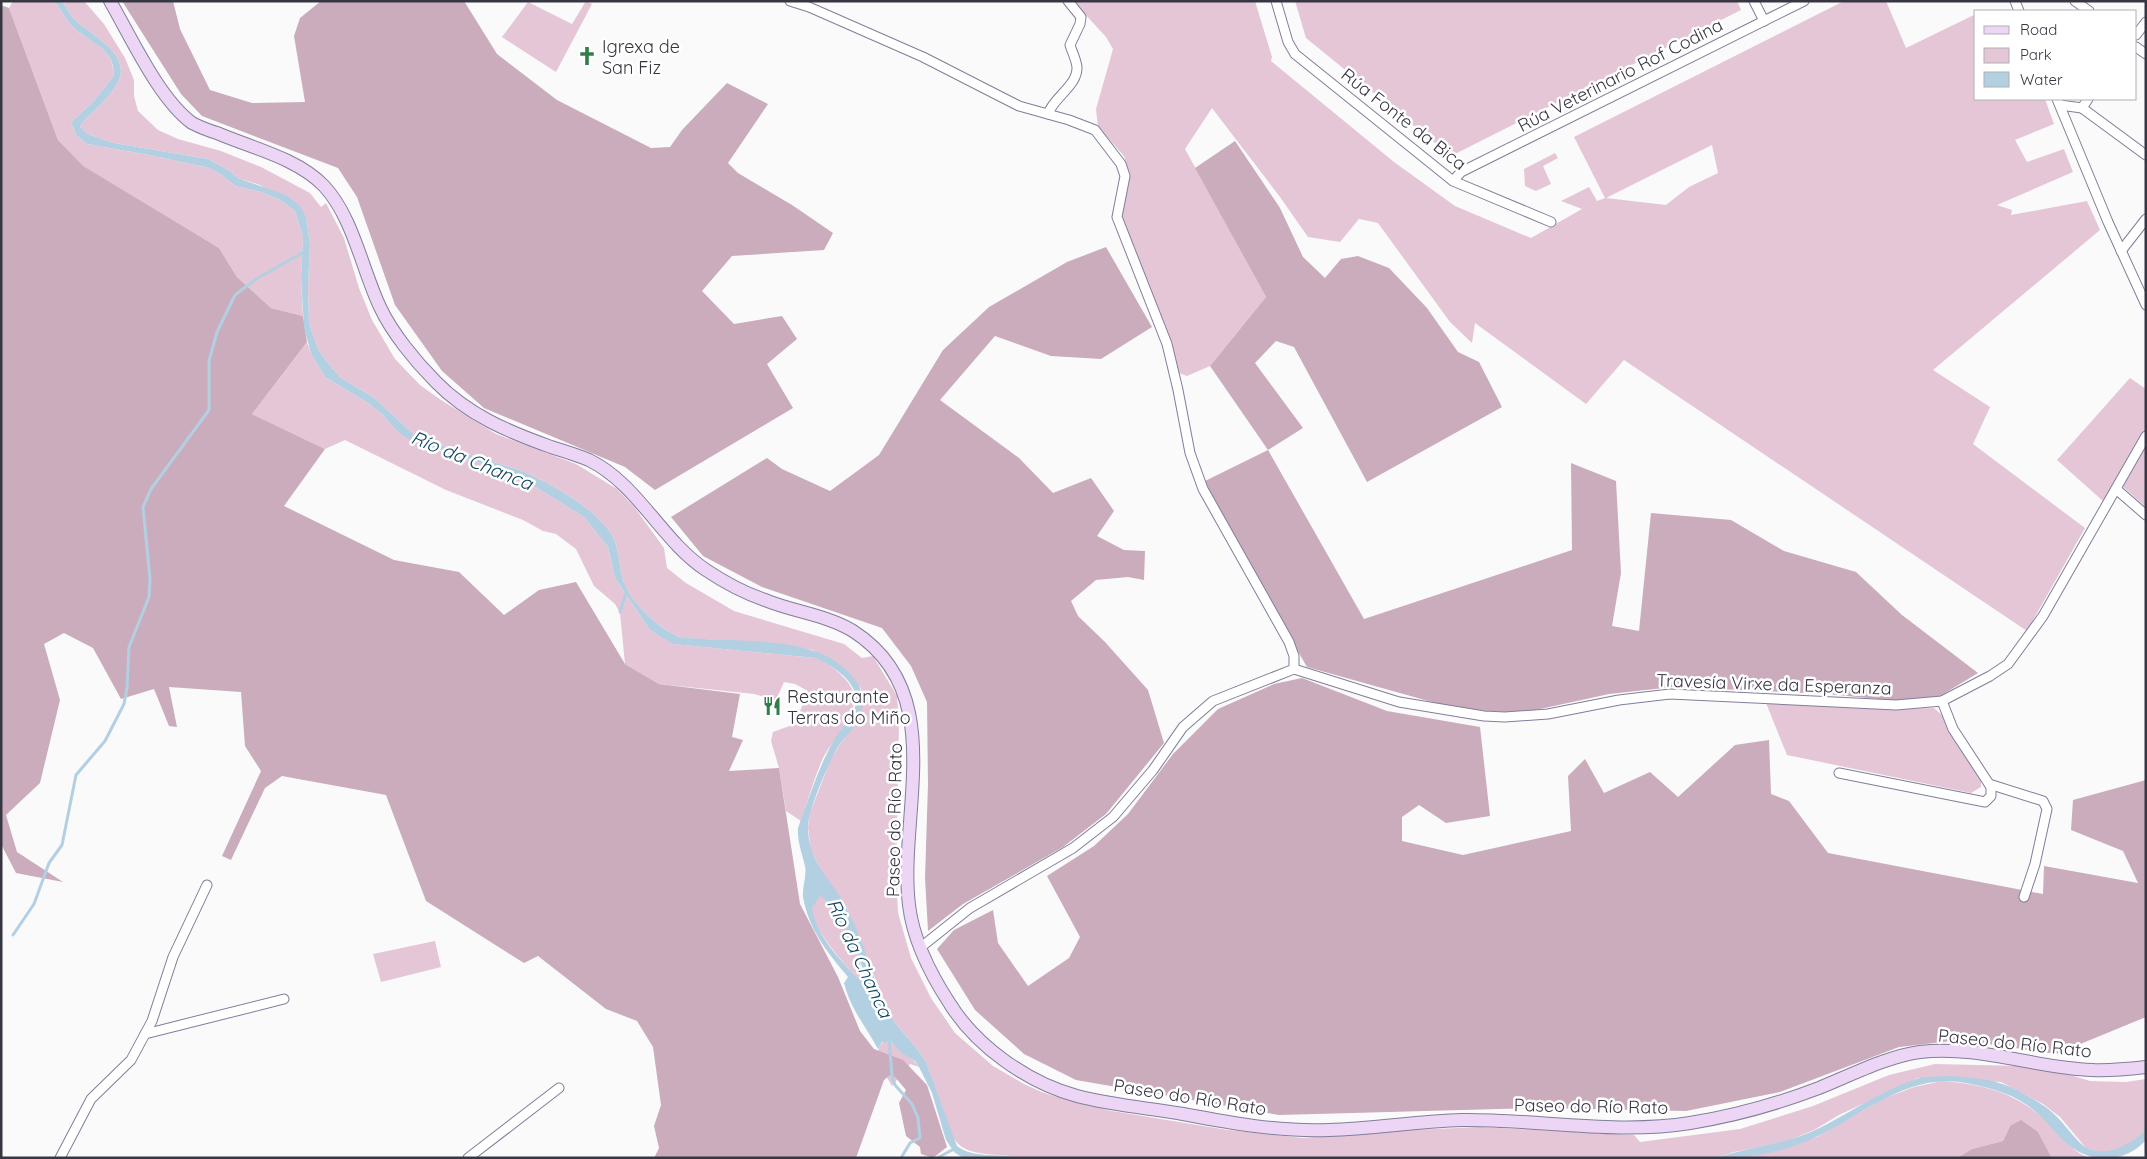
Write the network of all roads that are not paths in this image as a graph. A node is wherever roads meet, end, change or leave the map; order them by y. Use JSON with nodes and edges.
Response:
{"nodes":[{"id":1,"x":110,"y":1,"type":"edge"},
{"id":2,"x":790,"y":1,"type":"edge"},
{"id":3,"x":1068,"y":1,"type":"edge"},
{"id":4,"x":1276,"y":1,"type":"edge"},
{"id":5,"x":1754,"y":1,"type":"edge"},
{"id":6,"x":1804,"y":1,"type":"edge"},
{"id":7,"x":2076,"y":1,"type":"edge"},
{"id":8,"x":2088,"y":10,"type":"edge"},
{"id":9,"x":1764,"y":21,"type":"junction"},
{"id":10,"x":2146,"y":22,"type":"edge"},
{"id":11,"x":2137,"y":34,"type":"edge"},
{"id":12,"x":2087,"y":100,"type":"edge"},
{"id":13,"x":2058,"y":102,"type":"edge"},
{"id":14,"x":2082,"y":108,"type":"junction"},
{"id":15,"x":1048,"y":114,"type":"junction"},
{"id":16,"x":2146,"y":155,"type":"edge"},
{"id":17,"x":1453,"y":181,"type":"junction"},
{"id":18,"x":2146,"y":220,"type":"edge"},
{"id":19,"x":1550,"y":222,"type":"dead end"},
{"id":20,"x":2121,"y":251,"type":"junction"},
{"id":21,"x":2146,"y":305,"type":"edge"},
{"id":22,"x":2146,"y":436,"type":"edge"},
{"id":23,"x":2116,"y":489,"type":"junction"},
{"id":24,"x":2146,"y":515,"type":"edge"},
{"id":25,"x":1294,"y":669,"type":"junction"},
{"id":26,"x":1942,"y":701,"type":"junction"},
{"id":27,"x":1839,"y":773,"type":"dead end"},
{"id":28,"x":1989,"y":784,"type":"junction"},
{"id":29,"x":207,"y":885,"type":"dead end"},
{"id":30,"x":2024,"y":897,"type":"dead end"},
{"id":31,"x":921,"y":947,"type":"junction"},
{"id":32,"x":284,"y":999,"type":"dead end"},
{"id":33,"x":145,"y":1034,"type":"junction"},
{"id":34,"x":2146,"y":1067,"type":"edge"},
{"id":35,"x":559,"y":1088,"type":"dead end"},
{"id":36,"x":60,"y":1158,"type":"edge"},
{"id":37,"x":468,"y":1158,"type":"edge"}],
"edges":[{"from":1,"to":31,"type":"street","name":"Paseo do Río Rato"},
{"from":2,"to":15,"type":"street"},
{"from":3,"to":15,"type":"street"},
{"from":4,"to":17,"type":"street","name":"Rúa Fonte da Bica"},
{"from":5,"to":9,"type":"street"},
{"from":6,"to":9,"type":"street","name":"Rúa Veterinario Rof Codina"},
{"from":7,"to":8,"type":"street"},
{"from":9,"to":17,"type":"street","name":"Rúa Veterinario Rof Codina"},
{"from":10,"to":11,"type":"street"},
{"from":12,"to":14,"type":"street"},
{"from":13,"to":14,"type":"street"},
{"from":13,"to":20,"type":"street"},
{"from":14,"to":16,"type":"street"},
{"from":15,"to":25,"type":"street"},
{"from":17,"to":19,"type":"street","name":"Rúa Fonte da Bica"},
{"from":18,"to":20,"type":"street"},
{"from":20,"to":21,"type":"street"},
{"from":22,"to":23,"type":"street","name":"Travesía Virxe da Esperanza"},
{"from":23,"to":24,"type":"street"},
{"from":23,"to":26,"type":"street","name":"Travesía Virxe da Esperanza"},
{"from":25,"to":26,"type":"street","name":"Travesía Virxe da Esperanza"},
{"from":25,"to":31,"type":"street"},
{"from":26,"to":28,"type":"street"},
{"from":27,"to":28,"type":"street"},
{"from":28,"to":30,"type":"street"},
{"from":29,"to":33,"type":"street"},
{"from":31,"to":34,"type":"street","name":"Paseo do Río Rato"},
{"from":32,"to":33,"type":"street"},
{"from":33,"to":36,"type":"street"},
{"from":35,"to":37,"type":"street"}]}
